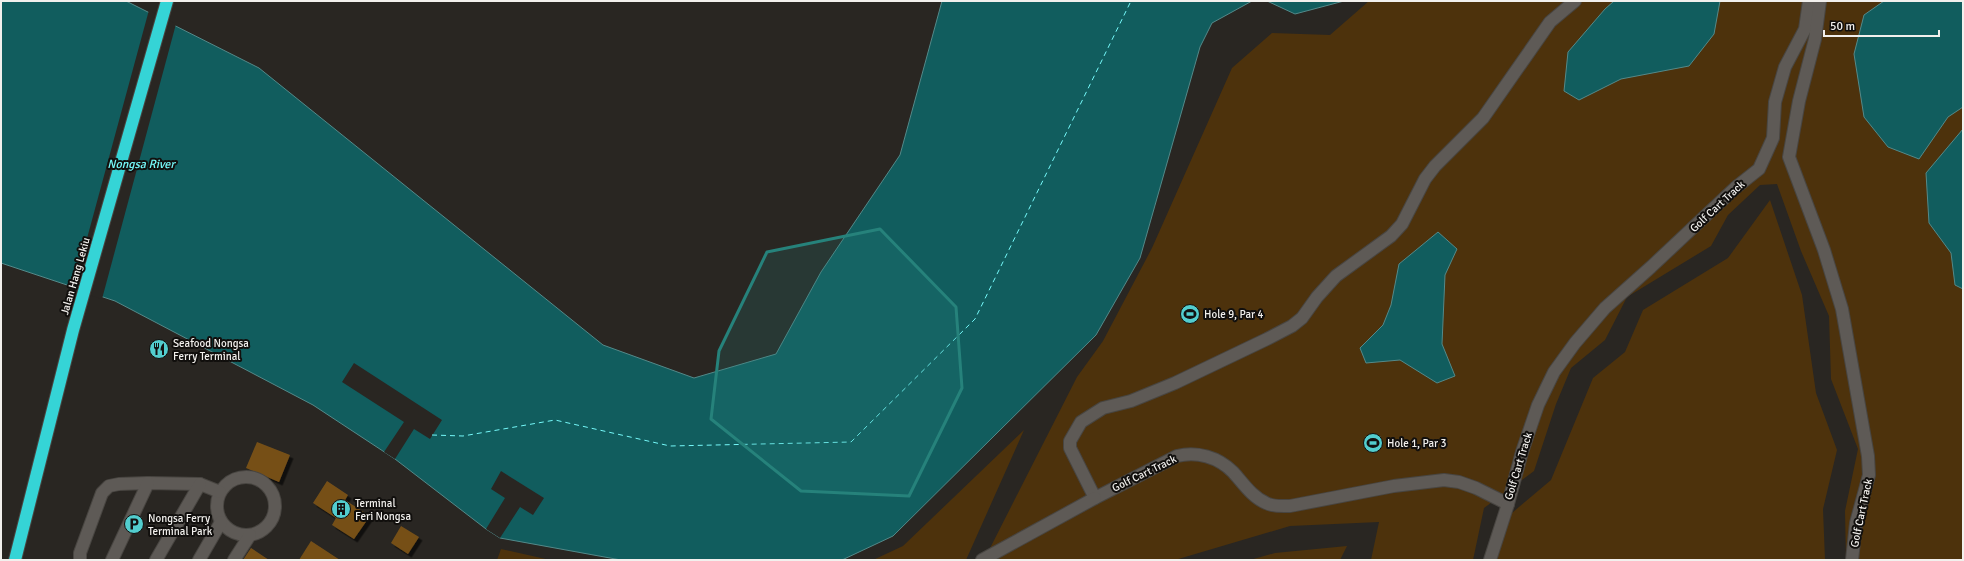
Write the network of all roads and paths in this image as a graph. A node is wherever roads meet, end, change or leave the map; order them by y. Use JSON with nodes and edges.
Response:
{"nodes":[{"id":1,"x":167,"y":1,"type":"edge"},
{"id":2,"x":1575,"y":1,"type":"edge"},
{"id":3,"x":1809,"y":1,"type":"edge"},
{"id":4,"x":1820,"y":1,"type":"edge"},
{"id":5,"x":148,"y":483,"type":"junction"},
{"id":6,"x":200,"y":484,"type":"junction"},
{"id":7,"x":220,"y":492,"type":"junction"},
{"id":8,"x":1095,"y":498,"type":"junction"},
{"id":9,"x":1508,"y":504,"type":"junction"},
{"id":10,"x":221,"y":522,"type":"junction"},
{"id":11,"x":250,"y":535,"type":"junction"},
{"id":12,"x":15,"y":560,"type":"edge"},
{"id":13,"x":80,"y":560,"type":"edge"},
{"id":14,"x":112,"y":560,"type":"edge"},
{"id":15,"x":156,"y":560,"type":"edge"},
{"id":16,"x":199,"y":560,"type":"edge"},
{"id":17,"x":234,"y":560,"type":"edge"},
{"id":18,"x":982,"y":560,"type":"edge"},
{"id":19,"x":1490,"y":560,"type":"edge"},
{"id":20,"x":1852,"y":560,"type":"edge"}],
"edges":[{"from":1,"to":12,"type":"highway","name":"Jalan Hang Lekiu"},
{"from":2,"to":8,"type":"lane"},
{"from":3,"to":9,"type":"lane","name":"Golf Cart Track"},
{"from":4,"to":20,"type":"lane","name":"Golf Cart Track"},
{"from":5,"to":6,"type":"lane"},
{"from":5,"to":13,"type":"lane"},
{"from":5,"to":14,"type":"lane"},
{"from":6,"to":7,"type":"lane"},
{"from":6,"to":15,"type":"lane"},
{"from":7,"to":10,"type":"lane"},
{"from":7,"to":11,"type":"lane"},
{"from":8,"to":9,"type":"lane","name":"Golf Cart Track"},
{"from":8,"to":18,"type":"lane","name":"Golf Cart Track"},
{"from":9,"to":19,"type":"lane"},
{"from":10,"to":11,"type":"lane"},
{"from":10,"to":16,"type":"lane"},
{"from":11,"to":17,"type":"lane"}]}
